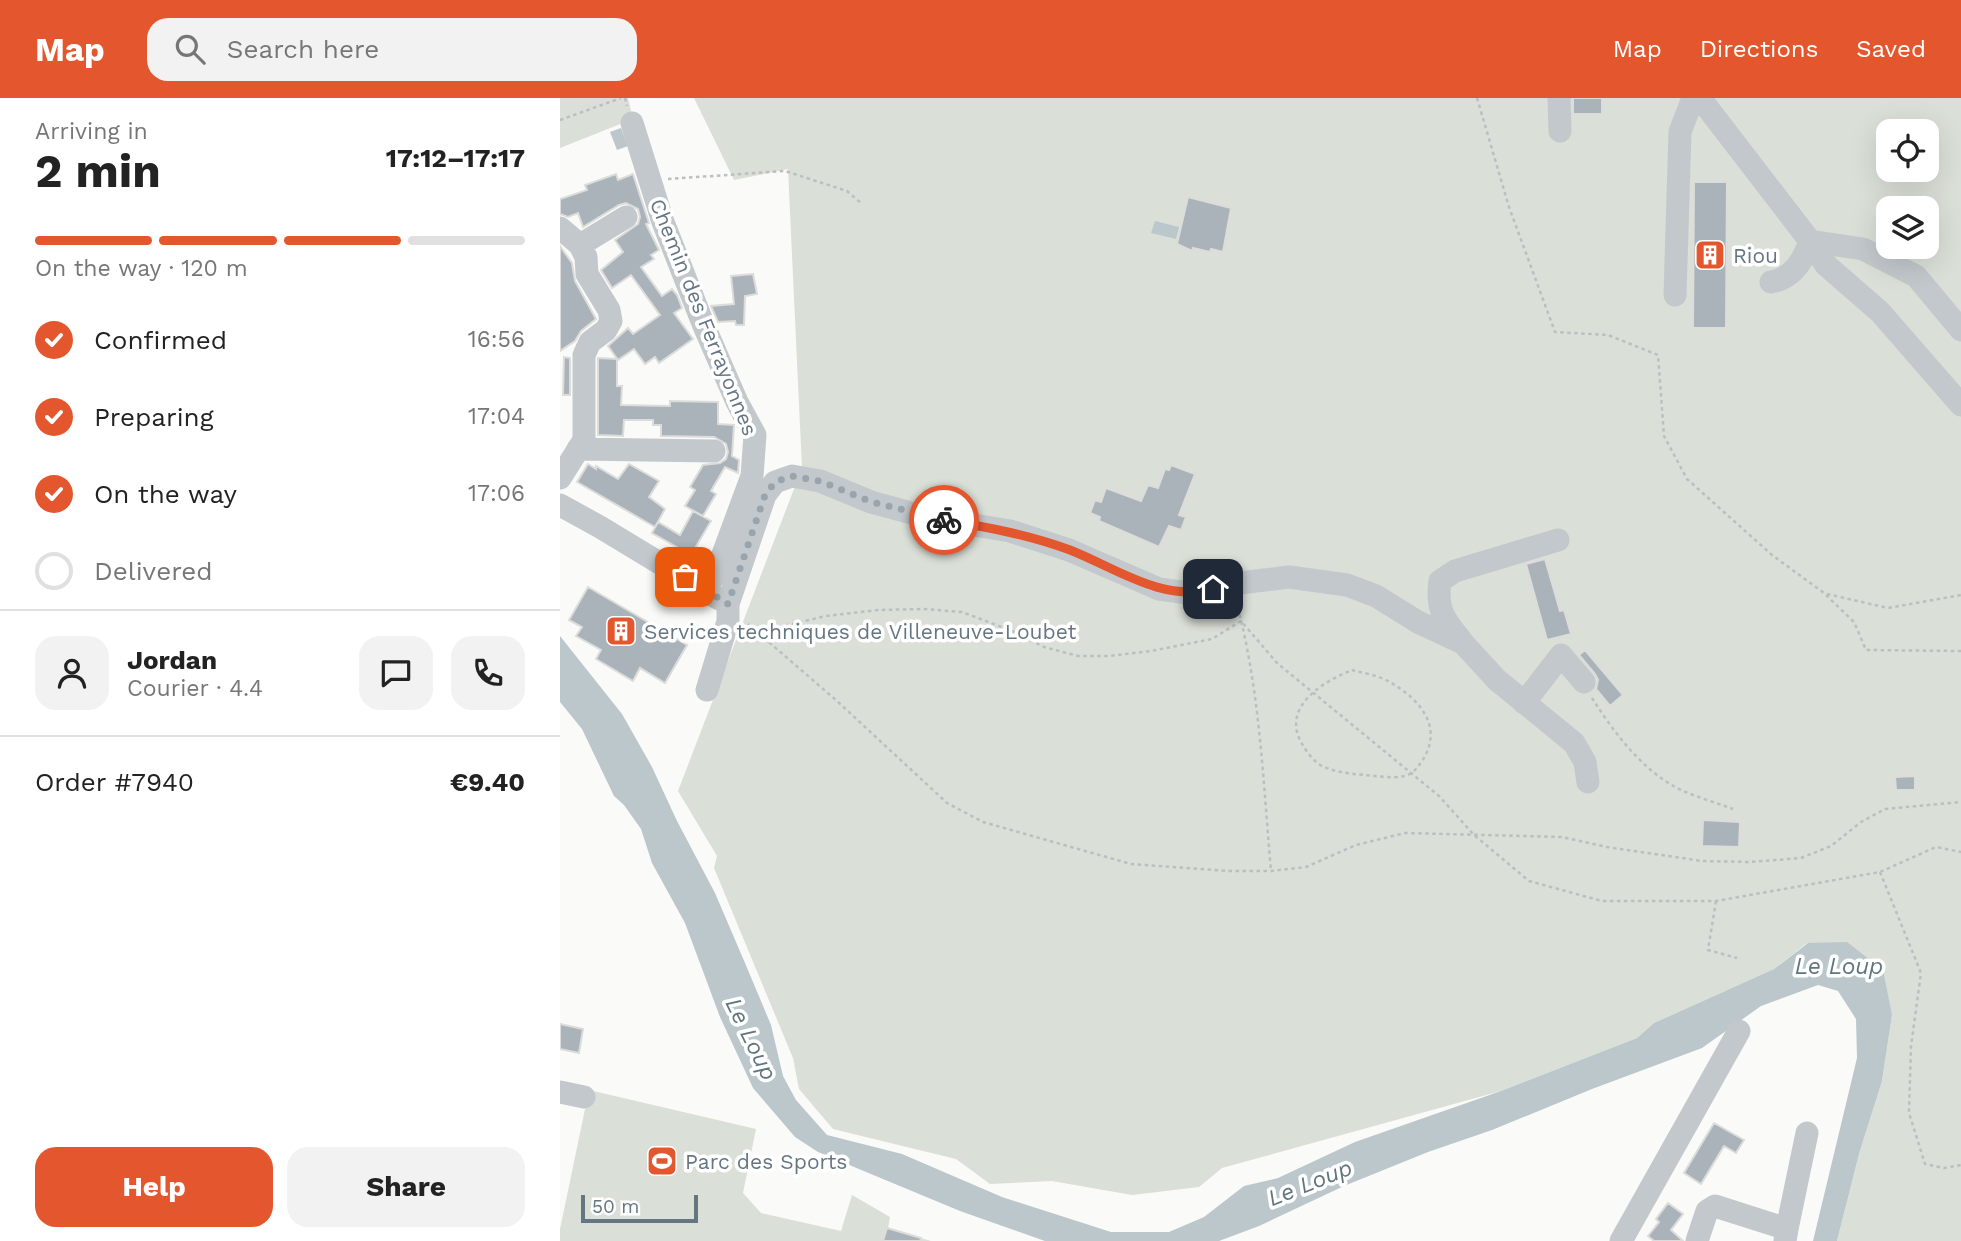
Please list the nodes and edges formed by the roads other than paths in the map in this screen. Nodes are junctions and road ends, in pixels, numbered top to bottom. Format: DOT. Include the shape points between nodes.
graph roads {
  1 [pos="1559,98"];
  2 [pos="1693,98"];
  3 [pos="1700,98"];
  4 [pos="632,123"];
  5 [pos="1560,131"];
  6 [pos="626,217"];
  7 [pos="560,228"];
  8 [pos="1810,241"];
  9 [pos="580,245"];
  10 [pos="1771,282"];
  11 [pos="1675,295"];
  12 [pos="1961,330"];
  13 [pos="1961,405"];
  14 [pos="578,449"];
  15 [pos="714,451"];
  16 [pos="560,478"];
  17 [pos="560,505"];
  18 [pos="1558,540"];
  19 [pos="706,590"];
  20 [pos="728,604"];
  21 [pos="1463,643"];
  22 [pos="1584,682"];
  23 [pos="707,690"];
  24 [pos="1524,703"];
  25 [pos="1588,782"];
  26 [pos="1739,1031"];
  27 [pos="560,1092"];
  28 [pos="584,1097"];
  29 [pos="1807,1133"];
  30 [pos="1786,1235"];
  31 [pos="1620,1241"];
  32 [pos="1697,1241"];
  1 -- 5 [label="street"];
  2 -- 11 [label="street" via="1680,132"];
  3 -- 8 [label="street"];
  4 -- 19 [label="street, Chemin des Ferrayonnes" via="663,222 704,326 755,435 752,477"];
  6 -- 9 [label="street"];
  7 -- 9 [label="street"];
  8 -- 10 [label="street" via="1796,268 1782,280"];
  8 -- 12 [label="street" via="1863,249 1916,276"];
  8 -- 13 [label="street" via="1826,265 1880,312"];
  9 -- 14 [label="street" via="587,274 611,321 584,355 584,440"];
  14 -- 15 [label="street"];
  14 -- 16 [label="street"];
  17 -- 19 [label="street"];
  18 -- 21 [label="street" via="1455,571 1440,581 1437,599 1445,621"];
  19 -- 20 [label="street"];
  20 -- 21 [label="street" via="765,495 775,482 792,476 926,517 1010,531 1069,550 1159,589 1195,594 1289,577 1347,585"];
  20 -- 23 [label="street" via="728,621"];
  21 -- 24 [label="street"];
  22 -- 24 [label="street" via="1562,655"];
  24 -- 25 [label="street" via="1574,743 1585,762"];
  26 -- 31 [label="street"];
  27 -- 28 [label="street"];
  29 -- 30 [label="street"];
  30 -- 32 [label="street" via="1715,1206 1707,1211"];
}
